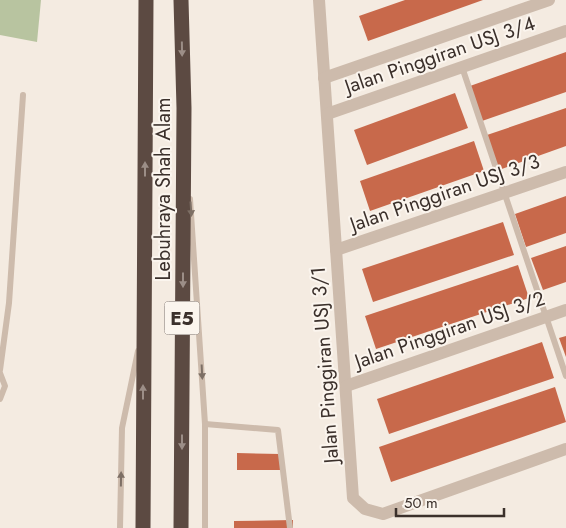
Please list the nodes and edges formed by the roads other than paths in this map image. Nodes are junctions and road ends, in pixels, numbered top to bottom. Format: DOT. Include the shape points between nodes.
graph roads {
  1 [pos="146,0"];
  2 [pos="181,0"];
  3 [pos="319,0"];
  4 [pos="549,0"];
  5 [pos="566,31"];
  6 [pos="462,66"];
  7 [pos="324,78"];
  8 [pos="23,95"];
  9 [pos="184,108"];
  10 [pos="327,114"];
  11 [pos="566,172"];
  12 [pos="506,193"];
  13 [pos="336,250"];
  14 [pos="566,310"];
  15 [pos="546,317"];
  16 [pos="144,322"];
  17 [pos="0,372"];
  18 [pos="566,376"];
  19 [pos="346,386"];
  20 [pos="0,399"];
  21 [pos="205,424"];
  22 [pos="566,449"];
  23 [pos="120,528"];
  24 [pos="142,528"];
  25 [pos="181,528"];
  26 [pos="205,528"];
  27 [pos="290,528"];
  16 -- 1 [label="highway, Lebuhraya Shah Alam / E5, one-way"];
  2 -- 9 [label="highway, Lebuhraya Shah Alam / E5, one-way"];
  3 -- 7 [label="street, Jalan Pinggiran USJ 3/1"];
  4 -- 7 [label="street, Jalan Pinggiran USJ 3/4"];
  5 -- 6 [label="street, Jalan Pinggiran USJ 3/4"];
  6 -- 10 [label="street, Jalan Pinggiran USJ 3/4"];
  6 -- 12 [label="lane"];
  7 -- 10 [label="street, Jalan Pinggiran USJ 3/1"];
  8 -- 17 [label="lane" via="9,303"];
  9 -- 21 [label="lane, one-way"];
  9 -- 25 [label="highway, Lebuhraya Shah Alam / E5, one-way"];
  10 -- 13 [label="street, Jalan Pinggiran USJ 3/1"];
  11 -- 12 [label="street, Jalan Pinggiran USJ 3/3"];
  12 -- 13 [label="street, Jalan Pinggiran USJ 3/3"];
  12 -- 15 [label="lane"];
  13 -- 19 [label="street, Jalan Pinggiran USJ 3/1"];
  14 -- 15 [label="street, Jalan Pinggiran USJ 3/2"];
  15 -- 18 [label="lane"];
  15 -- 19 [label="street, Jalan Pinggiran USJ 3/2"];
  23 -- 16 [label="lane, one-way" via="122,428"];
  24 -- 16 [label="highway, Lebuhraya Shah Alam / E5, one-way"];
  17 -- 20 [label="lane" via="5,386"];
  19 -- 22 [label="street, Jalan Pinggiran USJ 3/1" via="353,498 364,509 374,513 383,514"];
  21 -- 26 [label="lane"];
  21 -- 27 [label="lane" via="278,430"];
}
